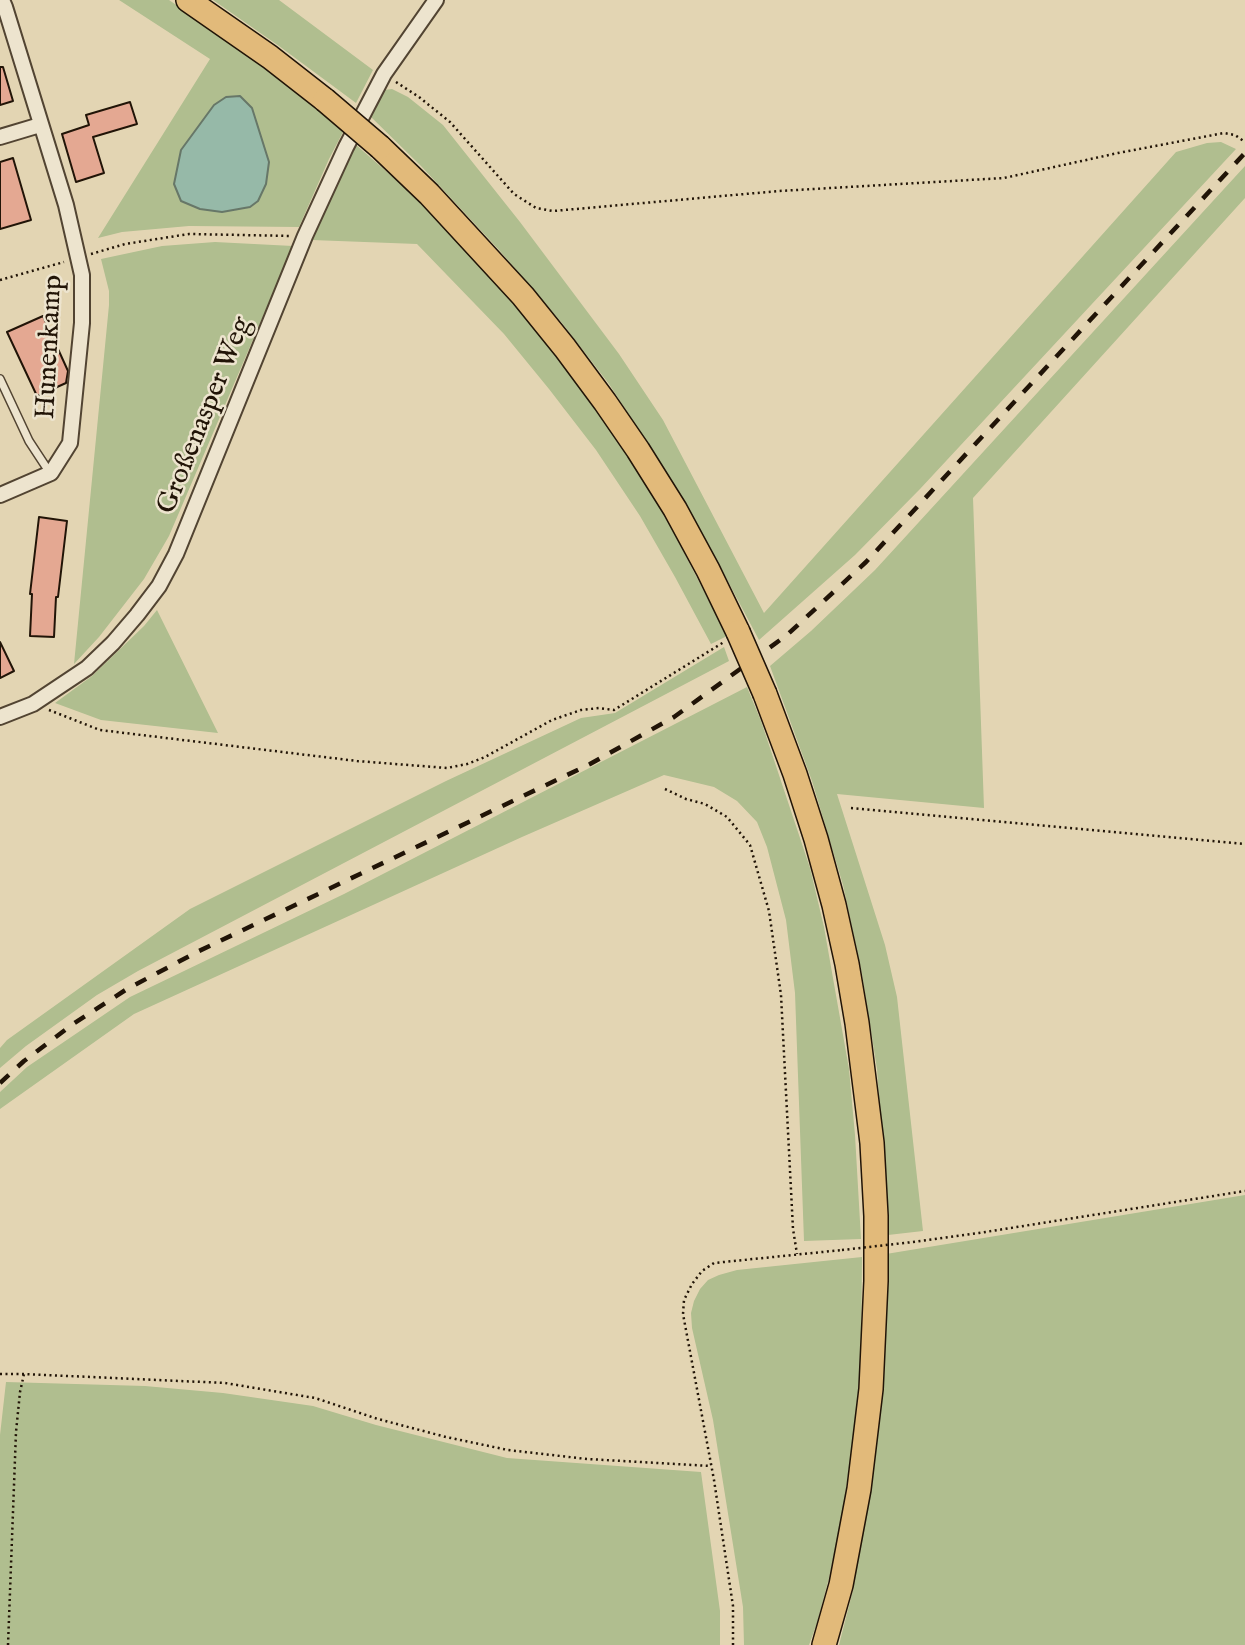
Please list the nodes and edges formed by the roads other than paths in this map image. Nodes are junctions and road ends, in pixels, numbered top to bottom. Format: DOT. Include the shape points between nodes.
graph roads {
  1 [pos="2,0"];
  2 [pos="188,0"];
  3 [pos="436,0"];
  4 [pos="40,125"];
  5 [pos="0,137"];
  6 [pos="0,379"];
  7 [pos="51,473"];
  8 [pos="0,495"];
  9 [pos="0,718"];
  10 [pos="824,1645"];
  1 -- 4 [label="street, Hunenkamp"];
  2 -- 10 [label="main road, bridge" via="326,100 429,194 505,275 597,391 675,509 708,570 732,637 765,694 795,774 834,905 858,1023 872,1143 876,1281 871,1389 841,1586"];
  3 -- 9 [label="street, Großenasper Weg" via="384,74 346,146 159,586 87,668 33,704"];
  4 -- 5 [label="street"];
  4 -- 7 [label="street, Hunenkamp" via="82,275 70,443"];
  6 -- 7 [label="lane" via="29,441"];
  7 -- 8 [label="street"];
}
